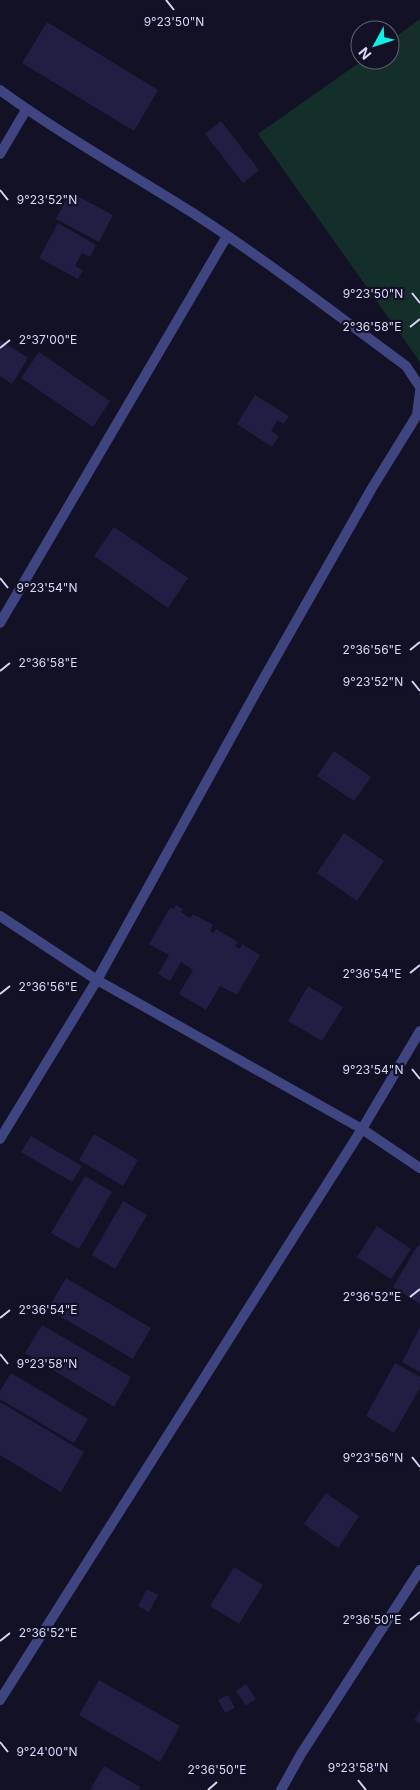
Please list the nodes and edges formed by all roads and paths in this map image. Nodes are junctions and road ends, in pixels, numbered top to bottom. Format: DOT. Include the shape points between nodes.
graph roads {
  1 [pos="0,90"];
  2 [pos="26,110"];
  3 [pos="0,154"];
  4 [pos="226,236"];
  5 [pos="420,389"];
  6 [pos="0,623"];
  7 [pos="0,916"];
  8 [pos="96,980"];
  9 [pos="420,1031"];
  10 [pos="362,1129"];
  11 [pos="0,1139"];
  12 [pos="420,1168"];
  13 [pos="420,1570"];
  14 [pos="0,1700"];
  15 [pos="281,1790"];
  1 -- 2 [label="street"];
  2 -- 3 [label="street"];
  2 -- 4 [label="street"];
  4 -- 5 [label="street" via="406,366"];
  4 -- 6 [label="street"];
  5 -- 8 [label="street" via="417,415 260,685"];
  7 -- 8 [label="street"];
  8 -- 10 [label="street"];
  8 -- 11 [label="street"];
  9 -- 10 [label="street"];
  10 -- 12 [label="street"];
  10 -- 14 [label="street"];
  13 -- 15 [label="street"];
}
